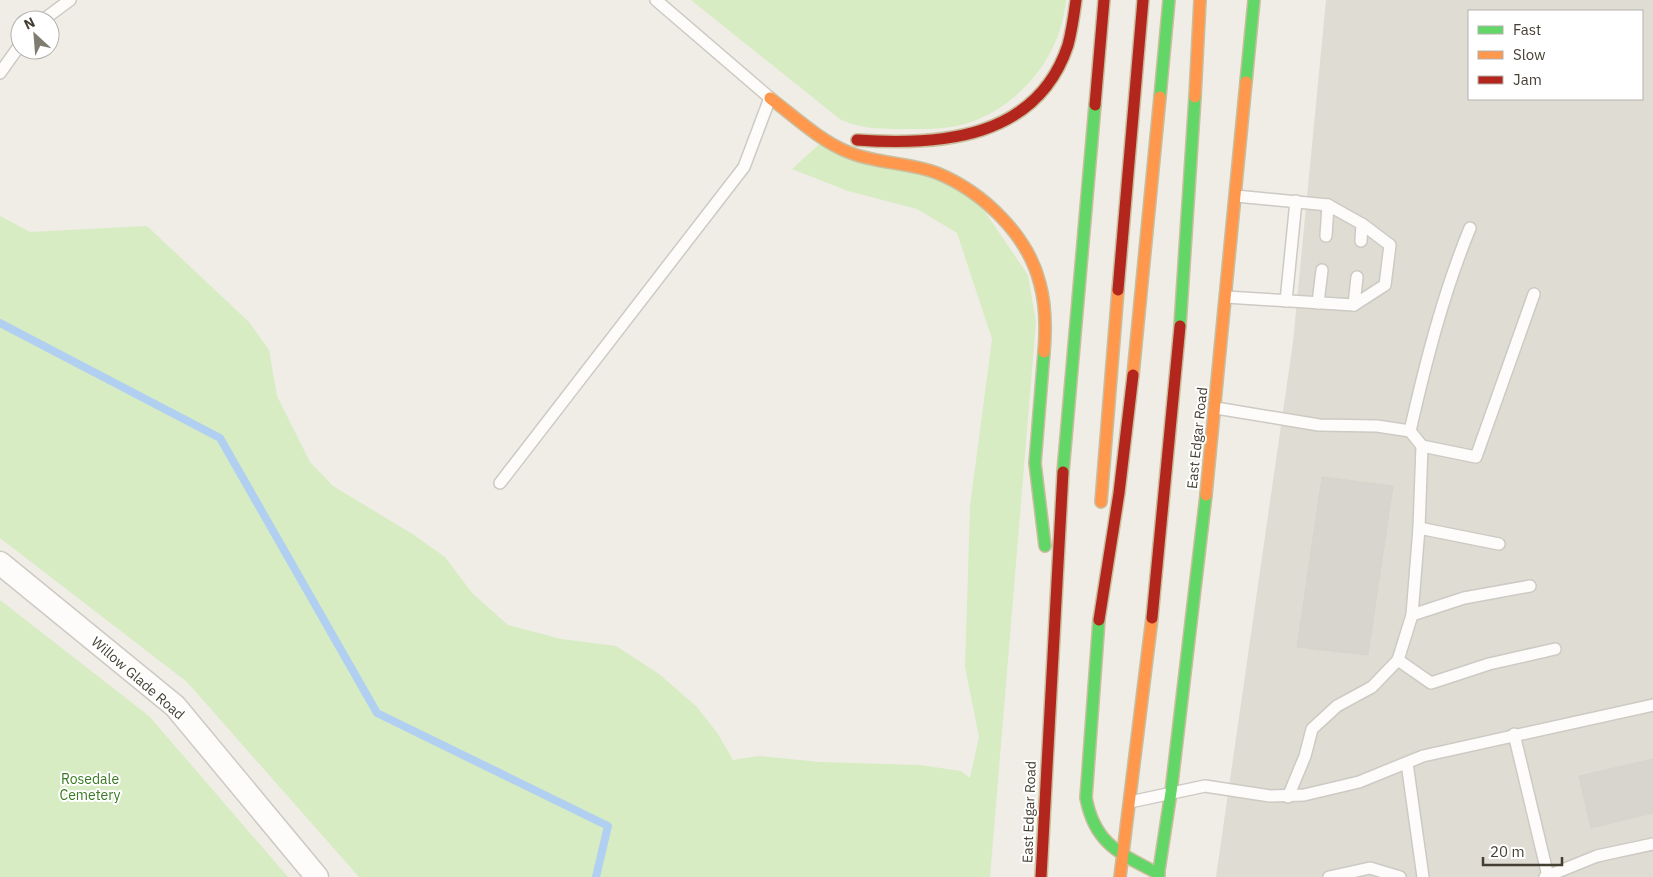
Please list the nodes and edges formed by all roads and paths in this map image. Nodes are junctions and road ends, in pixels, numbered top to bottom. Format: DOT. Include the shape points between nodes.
graph roads {
  1 [pos="70,0"];
  2 [pos="656,0"];
  3 [pos="1076,0"];
  4 [pos="1104,0"];
  5 [pos="1143,0"];
  6 [pos="1169,0"];
  7 [pos="1200,0"];
  8 [pos="1254,0"];
  9 [pos="56,10"];
  10 [pos="10,59"];
  11 [pos="0,73"];
  12 [pos="770,98"];
  13 [pos="822,124"];
  14 [pos="848,136"];
  15 [pos="1236,196"];
  16 [pos="1296,201"];
  17 [pos="1328,205"];
  18 [pos="1362,224"];
  19 [pos="1470,228"];
  20 [pos="1326,236"];
  21 [pos="1360,241"];
  22 [pos="1322,270"];
  23 [pos="1357,277"];
  24 [pos="1534,294"];
  25 [pos="1226,297"];
  26 [pos="1286,301"];
  27 [pos="1318,303"];
  28 [pos="1354,305"];
  29 [pos="1216,408"];
  30 [pos="1410,431"];
  31 [pos="1422,446"];
  32 [pos="500,482"];
  33 [pos="1101,511"];
  34 [pos="1419,528"];
  35 [pos="1101,530"];
  36 [pos="1499,544"];
  37 [pos="0,563"];
  38 [pos="1530,586"];
  39 [pos="1100,608"];
  40 [pos="1053,613"];
  41 [pos="1412,615"];
  42 [pos="1556,648"];
  43 [pos="1398,660"];
  44 [pos="1653,704"];
  45 [pos="1514,734"];
  46 [pos="1406,763"];
  47 [pos="1171,792"];
  48 [pos="1288,797"];
  49 [pos="1130,802"];
  50 [pos="1653,844"];
  51 [pos="1123,854"];
  52 [pos="1161,876"];
  53 [pos="317,877"];
  54 [pos="1041,877"];
  55 [pos="1120,877"];
  56 [pos="1329,877"];
  57 [pos="1400,877"];
  58 [pos="1423,877"];
  59 [pos="1547,877"];
  1 -- 9 [label="lane"];
  2 -- 12 [label="lane"];
  3 -- 14 [label="highway" via="1071,34 1058,66 1039,93 1014,116 981,132 942,142 894,144"];
  4 -- 40 [label="highway, East Edgar Road" via="1074,326"];
  5 -- 33 [label="highway"];
  6 -- 39 [label="highway" via="1138,331 1119,492"];
  7 -- 49 [label="highway" via="1174,402"];
  8 -- 15 [label="highway, East Edgar Road"];
  10 -- 11 [label="lane"];
  12 -- 13 [label="highway"];
  12 -- 32 [label="lane" via="744,167"];
  12 -- 40 [label="highway" via="826,139 858,155 940,174 970,190 1001,215 1022,243 1037,275 1044,304 1035,464"];
  15 -- 16 [label="lane"];
  15 -- 25 [label="highway, East Edgar Road"];
  16 -- 17 [label="lane"];
  16 -- 26 [label="lane"];
  17 -- 18 [label="lane"];
  17 -- 20 [label="lane"];
  18 -- 21 [label="lane"];
  18 -- 28 [label="lane" via="1390,246 1385,285"];
  19 -- 30 [label="lane" via="1447,288"];
  22 -- 27 [label="lane"];
  23 -- 28 [label="lane"];
  24 -- 31 [label="lane" via="1476,457"];
  25 -- 26 [label="lane"];
  25 -- 29 [label="highway, East Edgar Road"];
  26 -- 27 [label="lane"];
  27 -- 28 [label="lane"];
  29 -- 30 [label="lane" via="1319,425 1378,426"];
  29 -- 47 [label="highway, East Edgar Road"];
  30 -- 31 [label="lane"];
  31 -- 34 [label="lane"];
  34 -- 36 [label="lane"];
  34 -- 41 [label="lane"];
  35 -- 39 [label="highway"];
  37 -- 53 [label="street, Willow Glade Road" via="175,706"];
  38 -- 41 [label="lane" via="1464,598"];
  39 -- 51 [label="highway" via="1086,798 1095,832"];
  40 -- 54 [label="highway, East Edgar Road"];
  41 -- 43 [label="lane"];
  42 -- 43 [label="lane" via="1489,664 1431,683"];
  43 -- 48 [label="lane" via="1372,687 1337,706 1312,729"];
  44 -- 45 [label="lane"];
  45 -- 46 [label="lane"];
  45 -- 59 [label="lane"];
  46 -- 48 [label="lane" via="1358,782"];
  46 -- 58 [label="lane"];
  47 -- 48 [label="lane" via="1205,786"];
  47 -- 49 [label="lane"];
  47 -- 52 [label="highway, East Edgar Road"];
  49 -- 51 [label="highway"];
  50 -- 59 [label="lane" via="1597,856"];
  51 -- 52 [label="highway"];
  51 -- 55 [label="highway"];
  56 -- 57 [label="lane" via="1370,868"];
}
